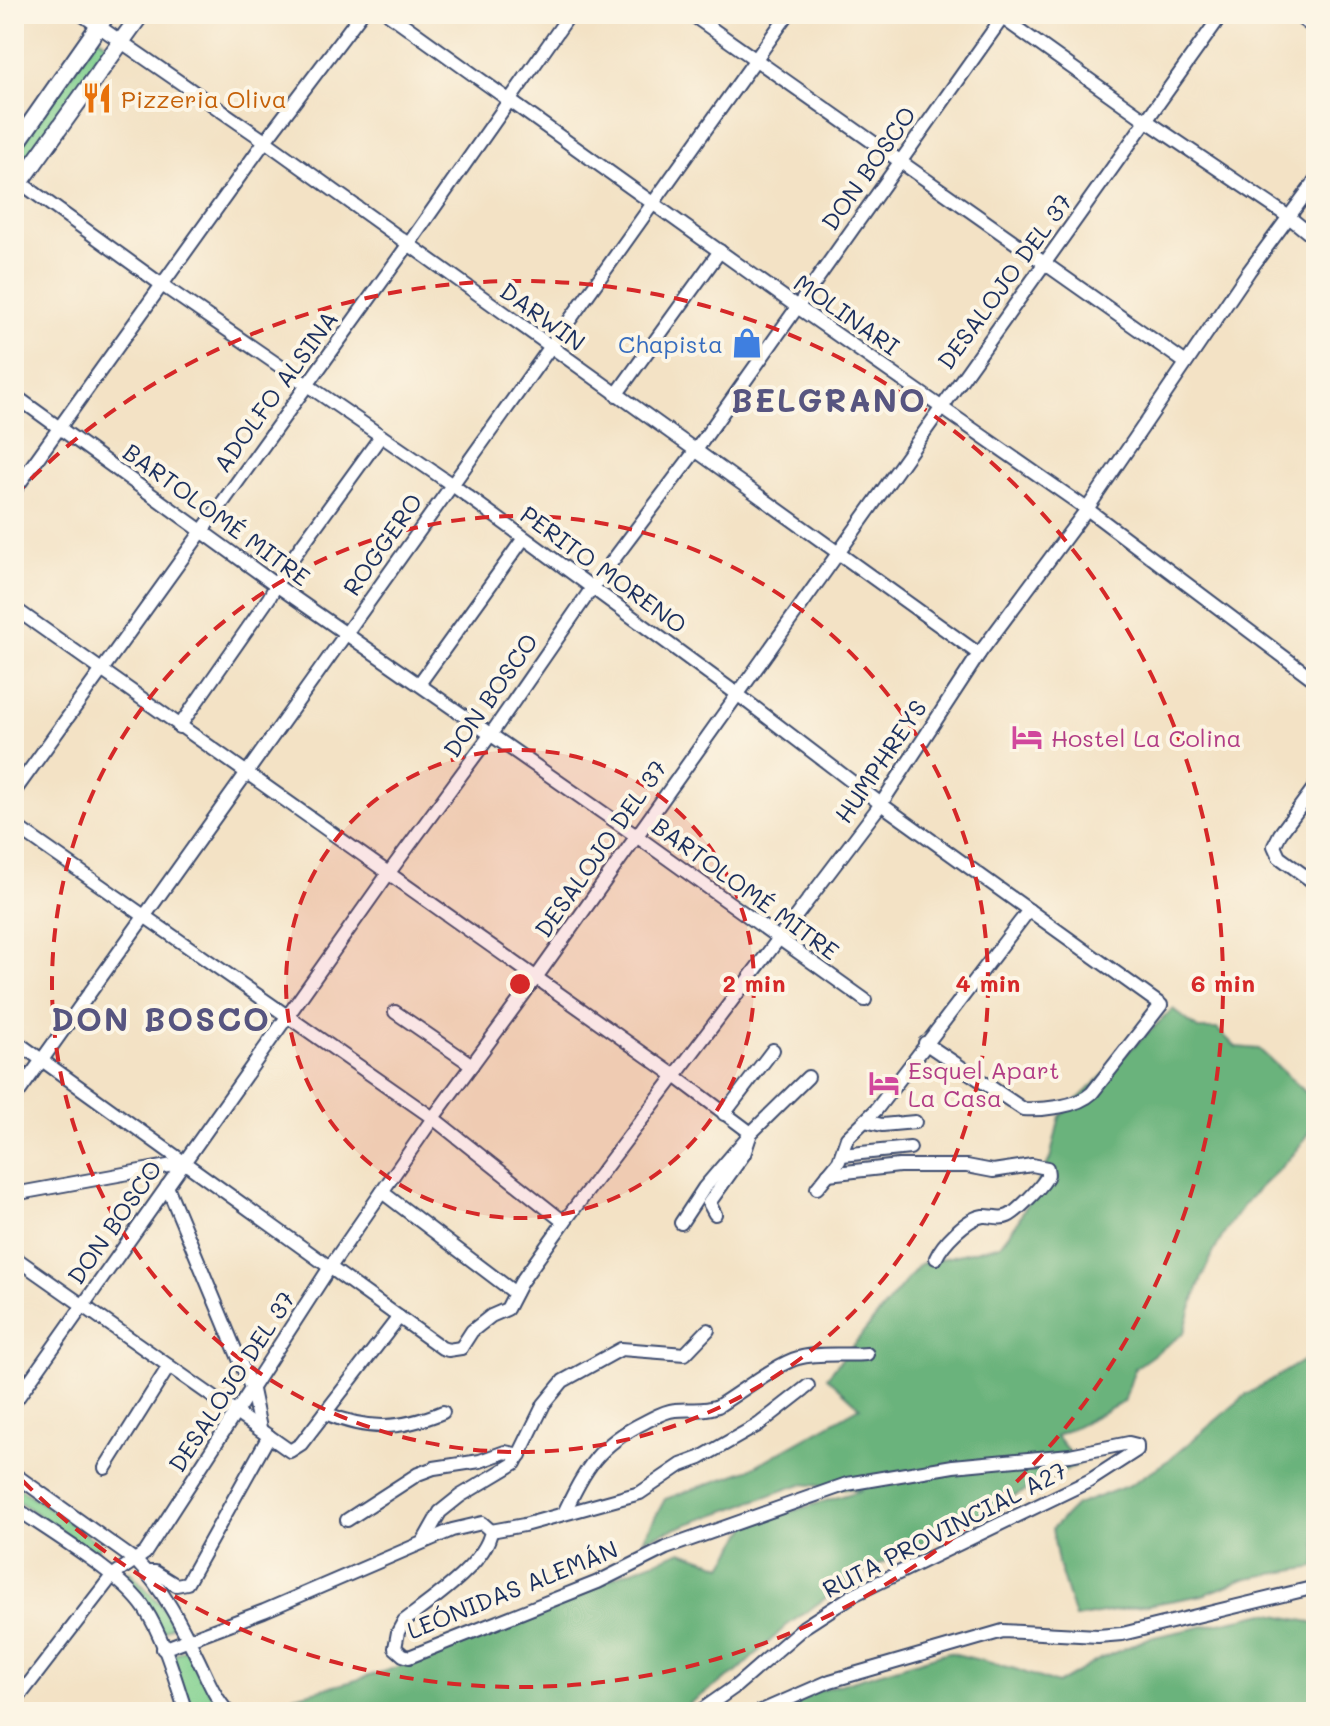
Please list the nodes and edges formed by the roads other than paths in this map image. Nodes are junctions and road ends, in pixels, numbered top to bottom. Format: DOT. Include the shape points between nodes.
graph roads {
  1 [pos="81,14"];
  2 [pos="141,14"];
  3 [pos="361,14"];
  4 [pos="389,14"];
  5 [pos="570,14"];
  6 [pos="691,14"];
  7 [pos="788,14"];
  8 [pos="1222,14"];
  9 [pos="1295,14"];
  10 [pos="1001,15"];
  11 [pos="103,20"];
  12 [pos="1316,29"];
  13 [pos="121,42"];
  14 [pos="754,61"];
  15 [pos="509,100"];
  16 [pos="1147,121"];
  17 [pos="265,141"];
  18 [pos="14,147"];
  19 [pos="900,160"];
  20 [pos="1316,180"];
  21 [pos="16,184"];
  22 [pos="652,201"];
  23 [pos="1289,217"];
  24 [pos="1316,239"];
  25 [pos="408,245"];
  26 [pos="720,251"];
  27 [pos="1044,263"];
  28 [pos="162,285"];
  29 [pos="796,306"];
  30 [pos="549,348"];
  31 [pos="1186,363"];
  32 [pos="307,386"];
  33 [pos="14,395"];
  34 [pos="616,395"];
  35 [pos="942,407"];
  36 [pos="60,427"];
  37 [pos="381,436"];
  38 [pos="696,450"];
  39 [pos="451,484"];
  40 [pos="14,491"];
  41 [pos="1087,509"];
  42 [pos="201,531"];
  43 [pos="524,538"];
  44 [pos="837,553"];
  45 [pos="276,585"];
  46 [pos="592,588"];
  47 [pos="14,608"];
  48 [pos="346,634"];
  49 [pos="979,654"];
  50 [pos="103,671"];
  51 [pos="1316,681"];
  52 [pos="419,684"];
  53 [pos="737,694"];
  54 [pos="179,727"];
  55 [pos="491,734"];
  56 [pos="247,775"];
  57 [pos="1316,785"];
  58 [pos="14,792"];
  59 [pos="881,804"];
  60 [pos="14,825"];
  61 [pos="635,835"];
  62 [pos="388,874"];
  63 [pos="1316,884"];
  64 [pos="1029,910"];
  65 [pos="145,917"];
  66 [pos="779,939"];
  67 [pos="535,979"];
  68 [pos="865,1000"];
  69 [pos="395,1012"];
  70 [pos="287,1018"];
  71 [pos="14,1040"];
  72 [pos="925,1043"];
  73 [pos="773,1050"];
  74 [pos="41,1060"];
  75 [pos="472,1065"];
  76 [pos="675,1076"];
  77 [pos="808,1077"];
  78 [pos="14,1099"];
  79 [pos="724,1114"];
  80 [pos="433,1118"];
  81 [pos="865,1121"];
  82 [pos="915,1122"];
  83 [pos="751,1133"];
  84 [pos="910,1148"];
  85 [pos="842,1155"];
  86 [pos="184,1163"];
  87 [pos="828,1174"];
  88 [pos="167,1186"];
  89 [pos="817,1188"];
  90 [pos="382,1192"];
  91 [pos="14,1194"];
  92 [pos="715,1214"];
  93 [pos="564,1222"];
  94 [pos="681,1223"];
  95 [pos="14,1257"];
  96 [pos="936,1258"];
  97 [pos="330,1267"];
  98 [pos="515,1293"];
  99 [pos="82,1305"];
  100 [pos="399,1317"];
  101 [pos="708,1330"];
  102 [pos="867,1354"];
  103 [pos="169,1366"];
  104 [pos="808,1386"];
  105 [pos="252,1390"];
  106 [pos="14,1403"];
  107 [pos="443,1412"];
  108 [pos="238,1413"];
  109 [pos="325,1413"];
  110 [pos="264,1432"];
  111 [pos="1137,1450"];
  112 [pos="520,1455"];
  113 [pos="105,1468"];
  114 [pos="14,1474"];
  115 [pos="14,1507"];
  116 [pos="564,1513"];
  117 [pos="347,1520"];
  118 [pos="491,1531"];
  119 [pos="423,1542"];
  120 [pos="136,1561"];
  121 [pos="147,1572"];
  122 [pos="112,1576"];
  123 [pos="1316,1587"];
  124 [pos="189,1639"];
  125 [pos="163,1649"];
  126 [pos="14,1703"];
  127 [pos="226,1711"];
  128 [pos="186,1712"];
  129 [pos="699,1712"];
  130 [pos="759,1712"];
  1 -- 11 [label="street, DARWIN"];
  2 -- 13 [label="main road"];
  3 -- 17 [label="street"];
  4 -- 15 [label="street, MOLINARI"];
  5 -- 15 [label="street, ADOLFO ALSINA"];
  6 -- 14 [label="street"];
  7 -- 14 [label="street, ROGGERO"];
  8 -- 16 [label="street, DESALOJO DEL 37"];
  9 -- 12 [label="street"];
  10 -- 16 [label="street"];
  10 -- 19 [label="street, DON BOSCO"];
  11 -- 13 [label="street, DARWIN"];
  11 -- 18 [label="main road"];
  13 -- 17 [label="street, DARWIN"];
  13 -- 21 [label="main road"];
  14 -- 19 [label="street"];
  14 -- 22 [label="street, ROGGERO"];
  15 -- 22 [label="street, MOLINARI"];
  15 -- 25 [label="street, ADOLFO ALSINA"];
  16 -- 23 [label="street"];
  16 -- 27 [label="street, DESALOJO DEL 37"];
  17 -- 25 [label="street, DARWIN"];
  17 -- 28 [label="street"];
  19 -- 27 [label="street"];
  19 -- 29 [label="street, DON BOSCO"];
  20 -- 23 [label="street, HUMPHREYS"];
  21 -- 28 [label="street, PERITO MORENO"];
  22 -- 26 [label="street, MOLINARI"];
  22 -- 30 [label="street, ROGGERO"];
  23 -- 24 [label="street"];
  23 -- 31 [label="street, HUMPHREYS"];
  25 -- 30 [label="street, DARWIN"];
  25 -- 32 [label="street, ADOLFO ALSINA"];
  26 -- 29 [label="street, MOLINARI"];
  26 -- 34 [label="street"];
  27 -- 31 [label="street"];
  27 -- 35 [label="street, DESALOJO DEL 37"];
  28 -- 32 [label="street, PERITO MORENO"];
  28 -- 36 [label="street"];
  29 -- 35 [label="street, MOLINARI"];
  29 -- 38 [label="street, DON BOSCO"];
  30 -- 34 [label="street, DARWIN"];
  30 -- 39 [label="street, ROGGERO"];
  31 -- 41 [label="street, HUMPHREYS"];
  32 -- 37 [label="street, PERITO MORENO"];
  32 -- 42 [label="street, ADOLFO ALSINA"];
  33 -- 36 [label="street, BARTOLOMÉ MITRE"];
  34 -- 38 [label="street, DARWIN"];
  35 -- 41 [label="street, MOLINARI"];
  35 -- 44 [label="street, DESALOJO DEL 37"];
  36 -- 40 [label="street"];
  36 -- 42 [label="street, BARTOLOMÉ MITRE"];
  37 -- 39 [label="street, PERITO MORENO"];
  37 -- 45 [label="street"];
  38 -- 44 [label="street, DARWIN"];
  38 -- 46 [label="street, DON BOSCO"];
  39 -- 43 [label="street, PERITO MORENO"];
  39 -- 48 [label="street, ROGGERO"];
  41 -- 49 [label="street, HUMPHREYS"];
  41 -- 51 [label="street, MOLINARI"];
  42 -- 45 [label="street, BARTOLOMÉ MITRE"];
  42 -- 50 [label="street, ADOLFO ALSINA"];
  43 -- 46 [label="street, PERITO MORENO"];
  43 -- 52 [label="street"];
  44 -- 49 [label="street, DARWIN"];
  44 -- 53 [label="street, DESALOJO DEL 37"];
  45 -- 48 [label="street, BARTOLOMÉ MITRE"];
  45 -- 54 [label="street"];
  46 -- 53 [label="street, PERITO MORENO"];
  46 -- 55 [label="street, DON BOSCO"];
  47 -- 50 [label="street"];
  48 -- 52 [label="street, BARTOLOMÉ MITRE"];
  48 -- 56 [label="street, ROGGERO"];
  49 -- 59 [label="street, HUMPHREYS"];
  50 -- 54 [label="street"];
  50 -- 58 [label="street, ADOLFO ALSINA"];
  52 -- 55 [label="street, BARTOLOMÉ MITRE"];
  53 -- 59 [label="street, PERITO MORENO"];
  53 -- 61 [label="street, DESALOJO DEL 37"];
  54 -- 56 [label="street"];
  55 -- 61 [label="street, BARTOLOMÉ MITRE"];
  55 -- 62 [label="street, DON BOSCO"];
  56 -- 62 [label="street"];
  56 -- 65 [label="street, ROGGERO"];
  57 -- 63 [label="street" via="1274,846 1279,857"];
  59 -- 64 [label="street, PERITO MORENO"];
  59 -- 66 [label="street, HUMPHREYS"];
  60 -- 65 [label="street"];
  61 -- 66 [label="street, BARTOLOMÉ MITRE"];
  61 -- 67 [label="street, DESALOJO DEL 37"];
  62 -- 67 [label="street"];
  62 -- 70 [label="street, DON BOSCO"];
  64 -- 72 [label="street"];
  64 -- 72 [label="street, PERITO MORENO" via="1161,1005 1083,1101 1023,1109"];
  65 -- 70 [label="street"];
  65 -- 74 [label="street, ROGGERO"];
  66 -- 68 [label="street, BARTOLOMÉ MITRE"];
  66 -- 76 [label="street, HUMPHREYS"];
  67 -- 75 [label="street, DESALOJO DEL 37"];
  67 -- 76 [label="street"];
  69 -- 75 [label="street"];
  70 -- 80 [label="street"];
  70 -- 86 [label="street, DON BOSCO"];
  71 -- 74 [label="street"];
  72 -- 81 [label="street"];
  73 -- 79 [label="street"];
  74 -- 78 [label="street, ROGGERO"];
  74 -- 86 [label="street"];
  75 -- 80 [label="street, DESALOJO DEL 37"];
  76 -- 79 [label="street"];
  76 -- 93 [label="street, HUMPHREYS"];
  77 -- 83 [label="street"];
  79 -- 83 [label="street"];
  80 -- 90 [label="street, DESALOJO DEL 37"];
  80 -- 93 [label="street"];
  81 -- 82 [label="street"];
  81 -- 85 [label="street" via="847,1138"];
  83 -- 92 [label="street" via="744,1154 709,1203"];
  83 -- 94 [label="street"];
  84 -- 85 [label="street"];
  85 -- 87 [label="street"];
  86 -- 88 [label="street, DON BOSCO"];
  86 -- 91 [label="street"];
  86 -- 97 [label="street"];
  87 -- 89 [label="street"];
  87 -- 96 [label="street" via="899,1166 1047,1168 1045,1180 1016,1211 973,1220 941,1245"];
  88 -- 99 [label="street, DON BOSCO"];
  88 -- 105 [label="street"];
  90 -- 97 [label="street, DESALOJO DEL 37"];
  90 -- 98 [label="street"];
  93 -- 98 [label="street, HUMPHREYS"];
  95 -- 99 [label="street"];
  97 -- 100 [label="street"];
  97 -- 105 [label="street, DESALOJO DEL 37"];
  98 -- 100 [label="street, HUMPHREYS" via="507,1309 472,1331 465,1352 442,1348"];
  99 -- 103 [label="street"];
  99 -- 106 [label="street, DON BOSCO"];
  100 -- 109 [label="street"];
  101 -- 112 [label="street" via="685,1354 621,1349 563,1381 544,1404"];
  102 -- 116 [label="street" via="794,1359 718,1406 663,1413 624,1432 583,1474"];
  103 -- 108 [label="street"];
  103 -- 113 [label="street"];
  104 -- 116 [label="street" via="758,1425 640,1493"];
  105 -- 108 [label="street, DESALOJO DEL 37"];
  105 -- 110 [label="street"];
  107 -- 109 [label="street" via="420,1421 367,1427"];
  108 -- 110 [label="street"];
  108 -- 120 [label="street, DESALOJO DEL 37"];
  109 -- 110 [label="street" via="290,1451"];
  110 -- 121 [label="street" via="187,1583 176,1585"];
  111 -- 118 [label="street, LEÓNIDAS ALEMÁN" via="1129,1443 847,1484 666,1548 515,1616 403,1655 395,1648 404,1621 473,1562 486,1548"];
  111 -- 129 [label="street, RUTA PROVINCIAL A27" via="1089,1481 855,1594 804,1627"];
  112 -- 117 [label="street" via="505,1452 418,1474"];
  112 -- 119 [label="street" via="508,1470 440,1512"];
  114 -- 120 [label="street"];
  115 -- 122 [label="street"];
  116 -- 118 [label="street"];
  118 -- 119 [label="street" via="482,1523"];
  119 -- 124 [label="street"];
  120 -- 121 [label="street"];
  120 -- 122 [label="street, DESALOJO DEL 37"];
  121 -- 124 [label="street"];
  122 -- 125 [label="street" via="146,1610"];
  122 -- 126 [label="street, DESALOJO DEL 37"];
  123 -- 130 [label="street" via="1122,1634 1003,1631 830,1681"];
  124 -- 125 [label="street"];
  124 -- 127 [label="street"];
  125 -- 128 [label="street"];
}
